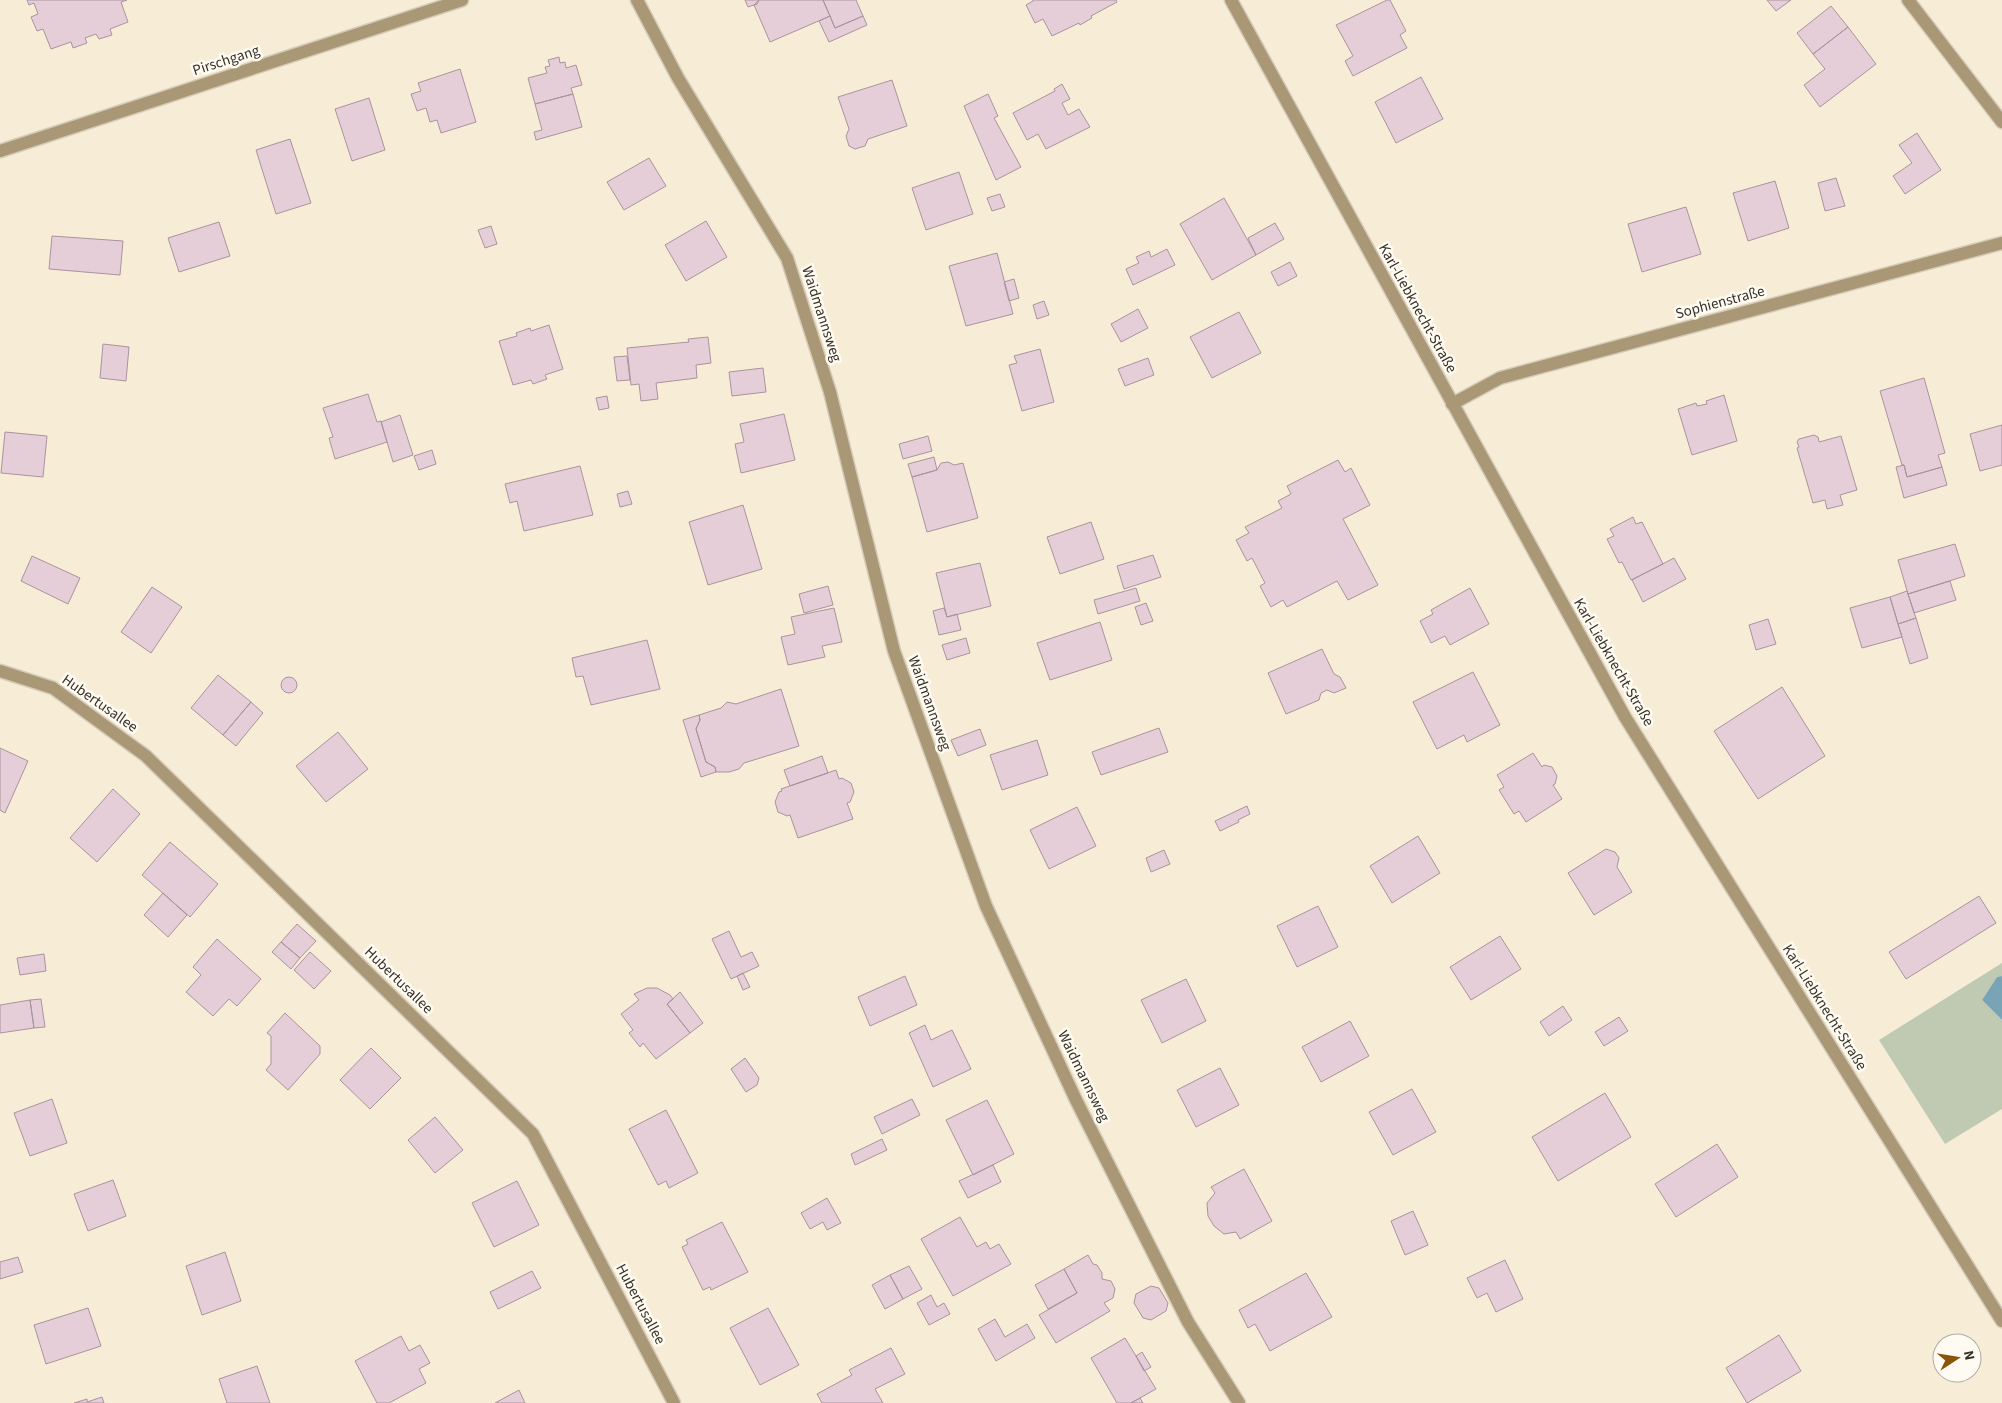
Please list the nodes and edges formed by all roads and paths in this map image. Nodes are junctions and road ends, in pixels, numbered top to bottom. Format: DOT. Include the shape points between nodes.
graph roads {
  1 [pos="462,0"];
  2 [pos="637,0"];
  3 [pos="1231,0"];
  4 [pos="1908,0"];
  5 [pos="2002,122"];
  6 [pos="0,151"];
  7 [pos="2002,243"];
  8 [pos="1452,404"];
  9 [pos="0,671"];
  10 [pos="2002,1321"];
  11 [pos="674,1403"];
  12 [pos="1239,1403"];
  1 -- 6 [label="street, Pirschgang"];
  2 -- 12 [label="street, Waidmannsweg" via="678,78 787,258 830,392 894,651 986,906 1076,1100 1188,1322"];
  3 -- 8 [label="street, Karl-Liebknecht-Straße"];
  4 -- 5 [label="street"];
  7 -- 8 [label="street, Sophienstraße" via="1500,378"];
  8 -- 10 [label="street, Karl-Liebknecht-Straße" via="1625,717"];
  9 -- 11 [label="street, Hubertusallee" via="52,688 146,756 533,1134"];
}
